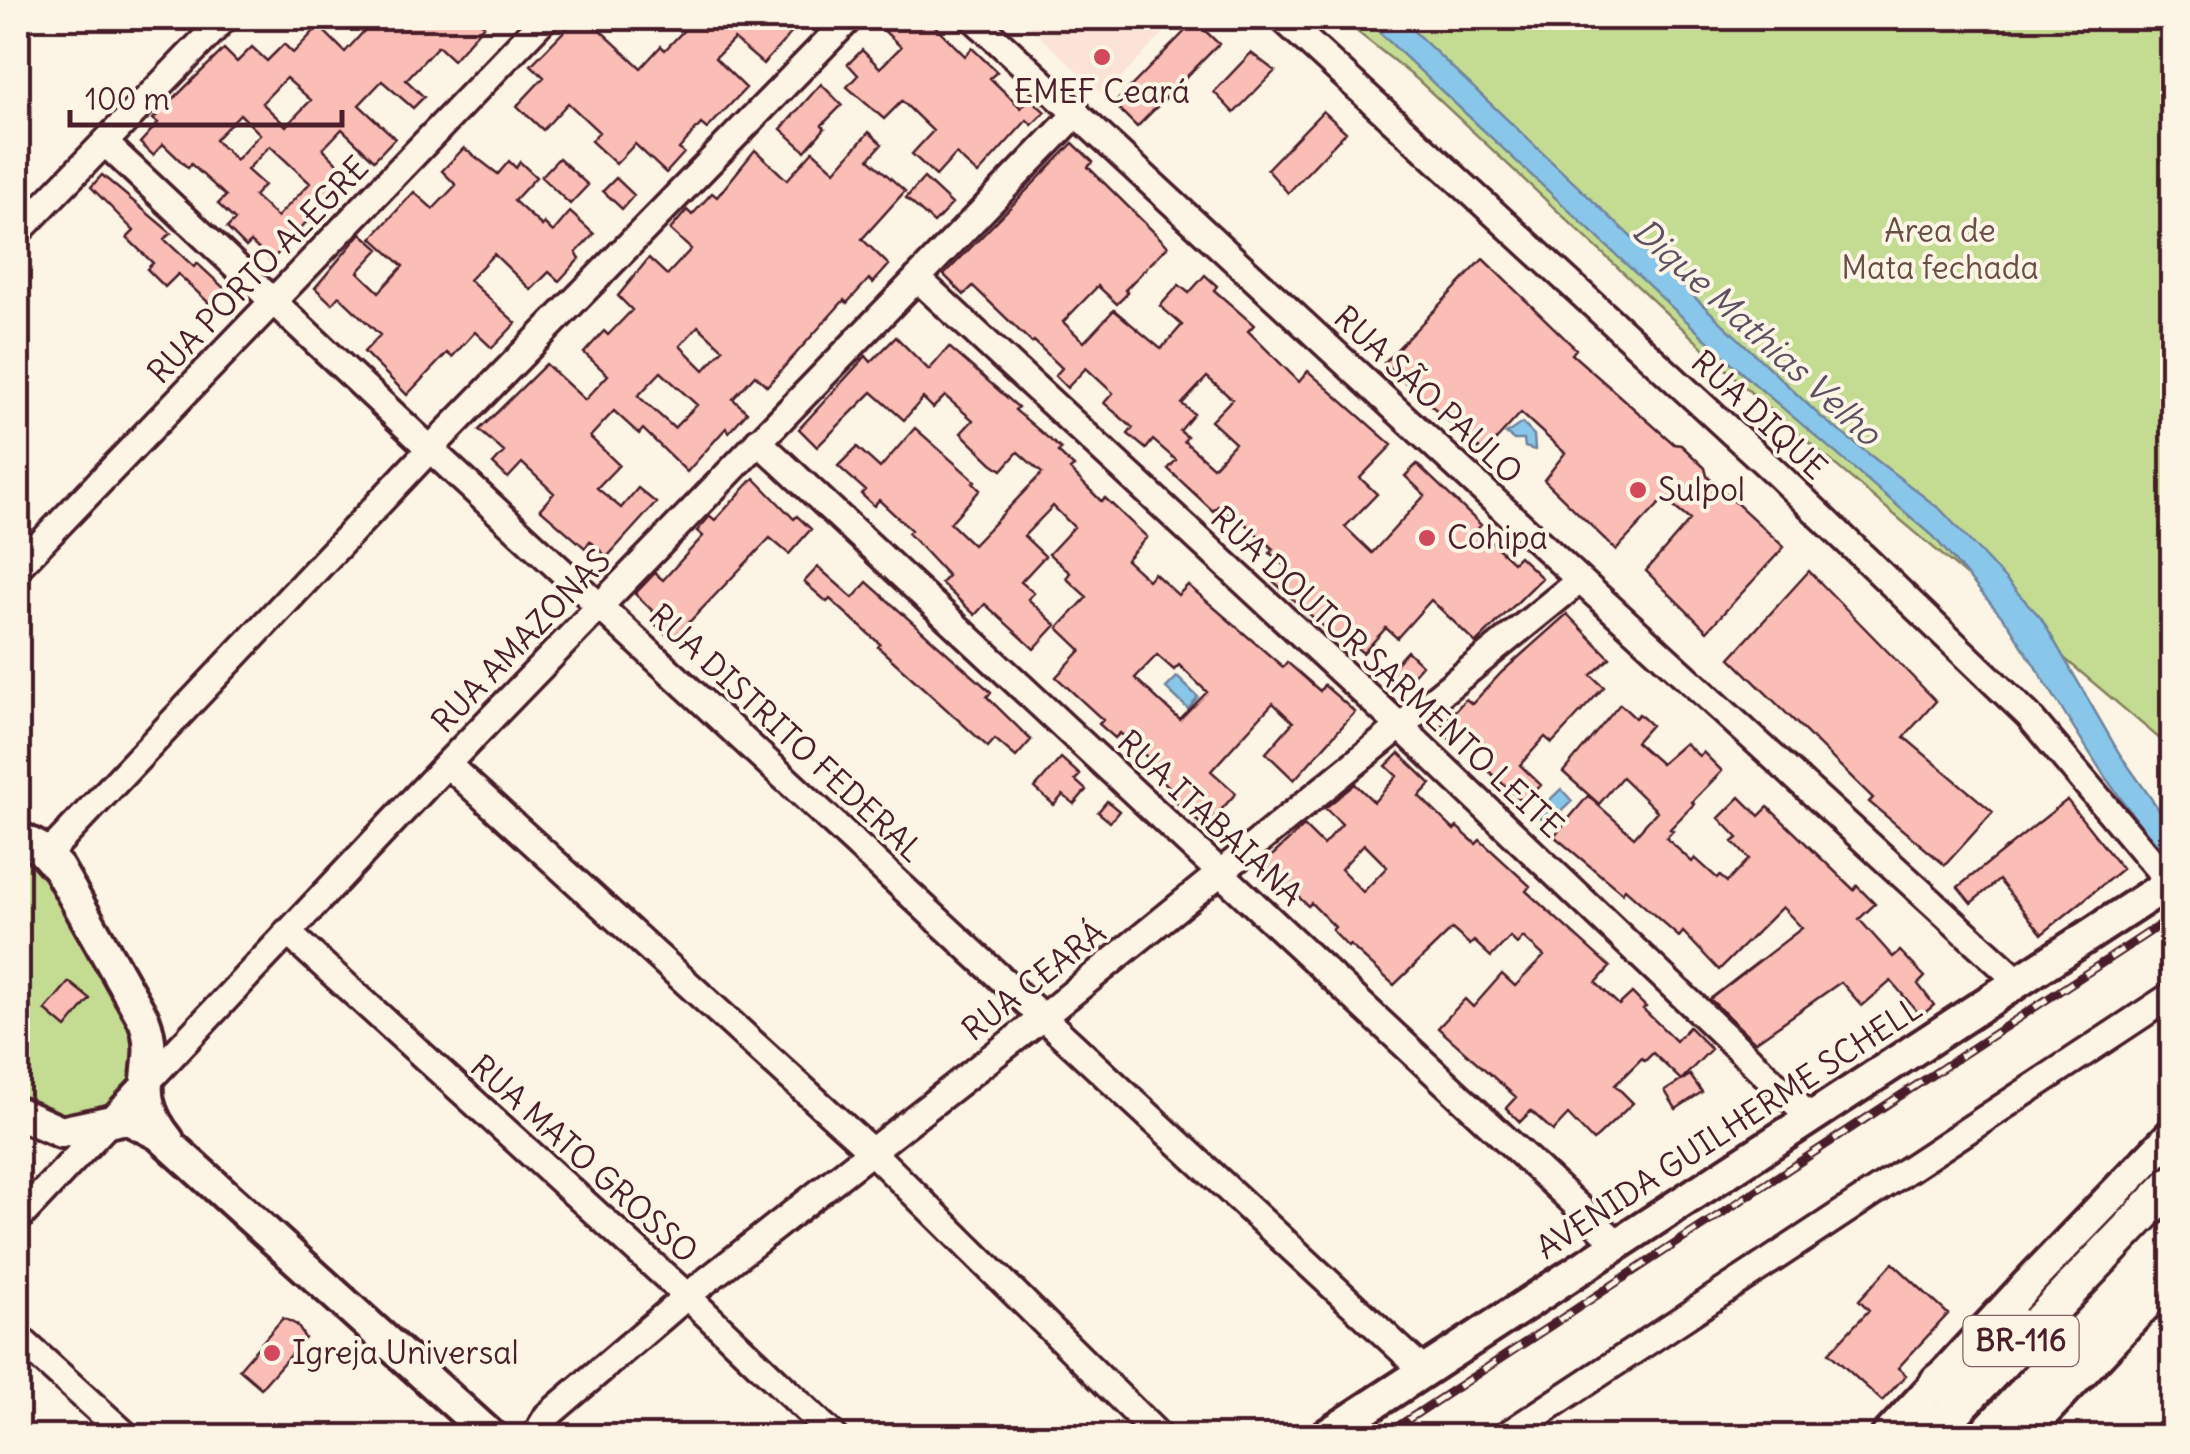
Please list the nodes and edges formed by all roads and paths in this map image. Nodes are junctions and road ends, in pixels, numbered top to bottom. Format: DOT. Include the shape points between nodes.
graph roads {
  1 [pos="225,18"];
  2 [pos="546,18"];
  3 [pos="850,18"];
  4 [pos="973,18"];
  5 [pos="1282,18"];
  6 [pos="1077,114"];
  7 [pos="105,143"];
  8 [pos="18,232"];
  9 [pos="917,278"];
  10 [pos="273,302"];
  11 [pos="758,441"];
  12 [pos="430,450"];
  13 [pos="18,567"];
  14 [pos="1580,580"];
  15 [pos="602,607"];
  16 [pos="1402,728"];
  17 [pos="448,764"];
  18 [pos="18,836"];
  19 [pos="47,855"];
  20 [pos="1220,873"];
  21 [pos="2171,882"];
  22 [pos="288,932"];
  23 [pos="2018,980"];
  24 [pos="2172,995"];
  25 [pos="1043,1017"];
  26 [pos="145,1085"];
  27 [pos="18,1113"];
  28 [pos="1810,1117"];
  29 [pos="114,1119"];
  30 [pos="2172,1134"];
  31 [pos="170,1142"];
  32 [pos="870,1150"];
  33 [pos="2172,1184"];
  34 [pos="18,1219"];
  35 [pos="1617,1243"];
  36 [pos="2113,1246"];
  37 [pos="2168,1257"];
  38 [pos="687,1296"];
  39 [pos="2124,1329"];
  40 [pos="18,1337"];
  41 [pos="420,1369"];
  42 [pos="1424,1370"];
  43 [pos="1938,1382"];
  44 [pos="562,1405"];
  45 [pos="127,1436"];
  46 [pos="466,1436"];
  47 [pos="491,1436"];
  48 [pos="535,1436"];
  49 [pos="553,1436"];
  50 [pos="834,1436"];
  51 [pos="1159,1436"];
  52 [pos="1325,1436"];
  53 [pos="1505,1436"];
  54 [pos="1888,1436"];
  55 [pos="1930,1436"];
  56 [pos="1985,1436"];
  57 [pos="2022,1436"];
  1 -- 7 [label="street"];
  2 -- 10 [label="street, RUA PORTO ALEGRE"];
  3 -- 12 [label="street"];
  4 -- 6 [label="street, RUA SÃO PAULO"];
  5 -- 21 [label="street, RUA DIQUE" via="2028,715"];
  6 -- 9 [label="street, RUA AMAZONAS"];
  6 -- 14 [label="street, RUA SÃO PAULO"];
  7 -- 8 [label="street"];
  7 -- 10 [label="street, RUA DISTRITO FEDERAL"];
  9 -- 11 [label="street, RUA AMAZONAS"];
  9 -- 16 [label="street, RUA DOUTOR SARMENTO LEITE"];
  10 -- 12 [label="street, RUA DISTRITO FEDERAL"];
  10 -- 13 [label="street, RUA PORTO ALEGRE"];
  11 -- 15 [label="street, RUA AMAZONAS"];
  11 -- 20 [label="street, RUA ITABAIANA"];
  12 -- 15 [label="street, RUA DISTRITO FEDERAL"];
  12 -- 19 [label="street"];
  14 -- 16 [label="street, RUA CEARÁ"];
  14 -- 23 [label="street, RUA SÃO PAULO"];
  15 -- 17 [label="street, RUA AMAZONAS"];
  15 -- 25 [label="street, RUA DISTRITO FEDERAL"];
  16 -- 20 [label="street, RUA CEARÁ"];
  16 -- 28 [label="street, RUA DOUTOR SARMENTO LEITE"];
  17 -- 22 [label="street, RUA AMAZONAS"];
  17 -- 32 [label="street"];
  18 -- 19 [label="main road"];
  19 -- 26 [label="main road" via="144,1020"];
  20 -- 25 [label="street, RUA CEARÁ"];
  20 -- 35 [label="street, RUA ITABAIANA"];
  21 -- 23 [label="main road, AVENIDA GUILHERME SCHELL"];
  22 -- 26 [label="street, RUA AMAZONAS"];
  22 -- 38 [label="street, RUA MATO GROSSO"];
  23 -- 28 [label="main road, AVENIDA GUILHERME SCHELL"];
  24 -- 53 [label="street"];
  25 -- 32 [label="street, RUA CEARÁ"];
  25 -- 42 [label="street, RUA DISTRITO FEDERAL"];
  26 -- 29 [label="street, RUA AMAZONAS"];
  26 -- 31 [label="main road" via="152,1115"];
  27 -- 29 [label="main road" via="67,1132"];
  28 -- 35 [label="main road, AVENIDA GUILHERME SCHELL"];
  29 -- 31 [label="main road" via="134,1121"];
  29 -- 34 [label="street, RUA AMAZONAS"];
  30 -- 43 [label="main road"];
  31 -- 41 [label="main road"];
  32 -- 38 [label="street, RUA CEARÁ"];
  32 -- 51 [label="street"];
  33 -- 36 [label="highway, BR-116"];
  35 -- 42 [label="main road, AVENIDA GUILHERME SCHELL"];
  36 -- 43 [label="highway, BR-116"];
  36 -- 55 [label="highway, BR-116"];
  37 -- 39 [label="highway, BR-116"];
  37 -- 56 [label="highway, BR-116"];
  38 -- 44 [label="street, RUA CEARÁ"];
  38 -- 50 [label="street, RUA MATO GROSSO"];
  39 -- 57 [label="main road"];
  40 -- 45 [label="street"];
  41 -- 46 [label="main road"];
  41 -- 47 [label="main road"];
  42 -- 52 [label="main road, AVENIDA GUILHERME SCHELL"];
  43 -- 54 [label="main road"];
  44 -- 48 [label="street, RUA CEARÁ"];
  44 -- 49 [label="street"];
}
